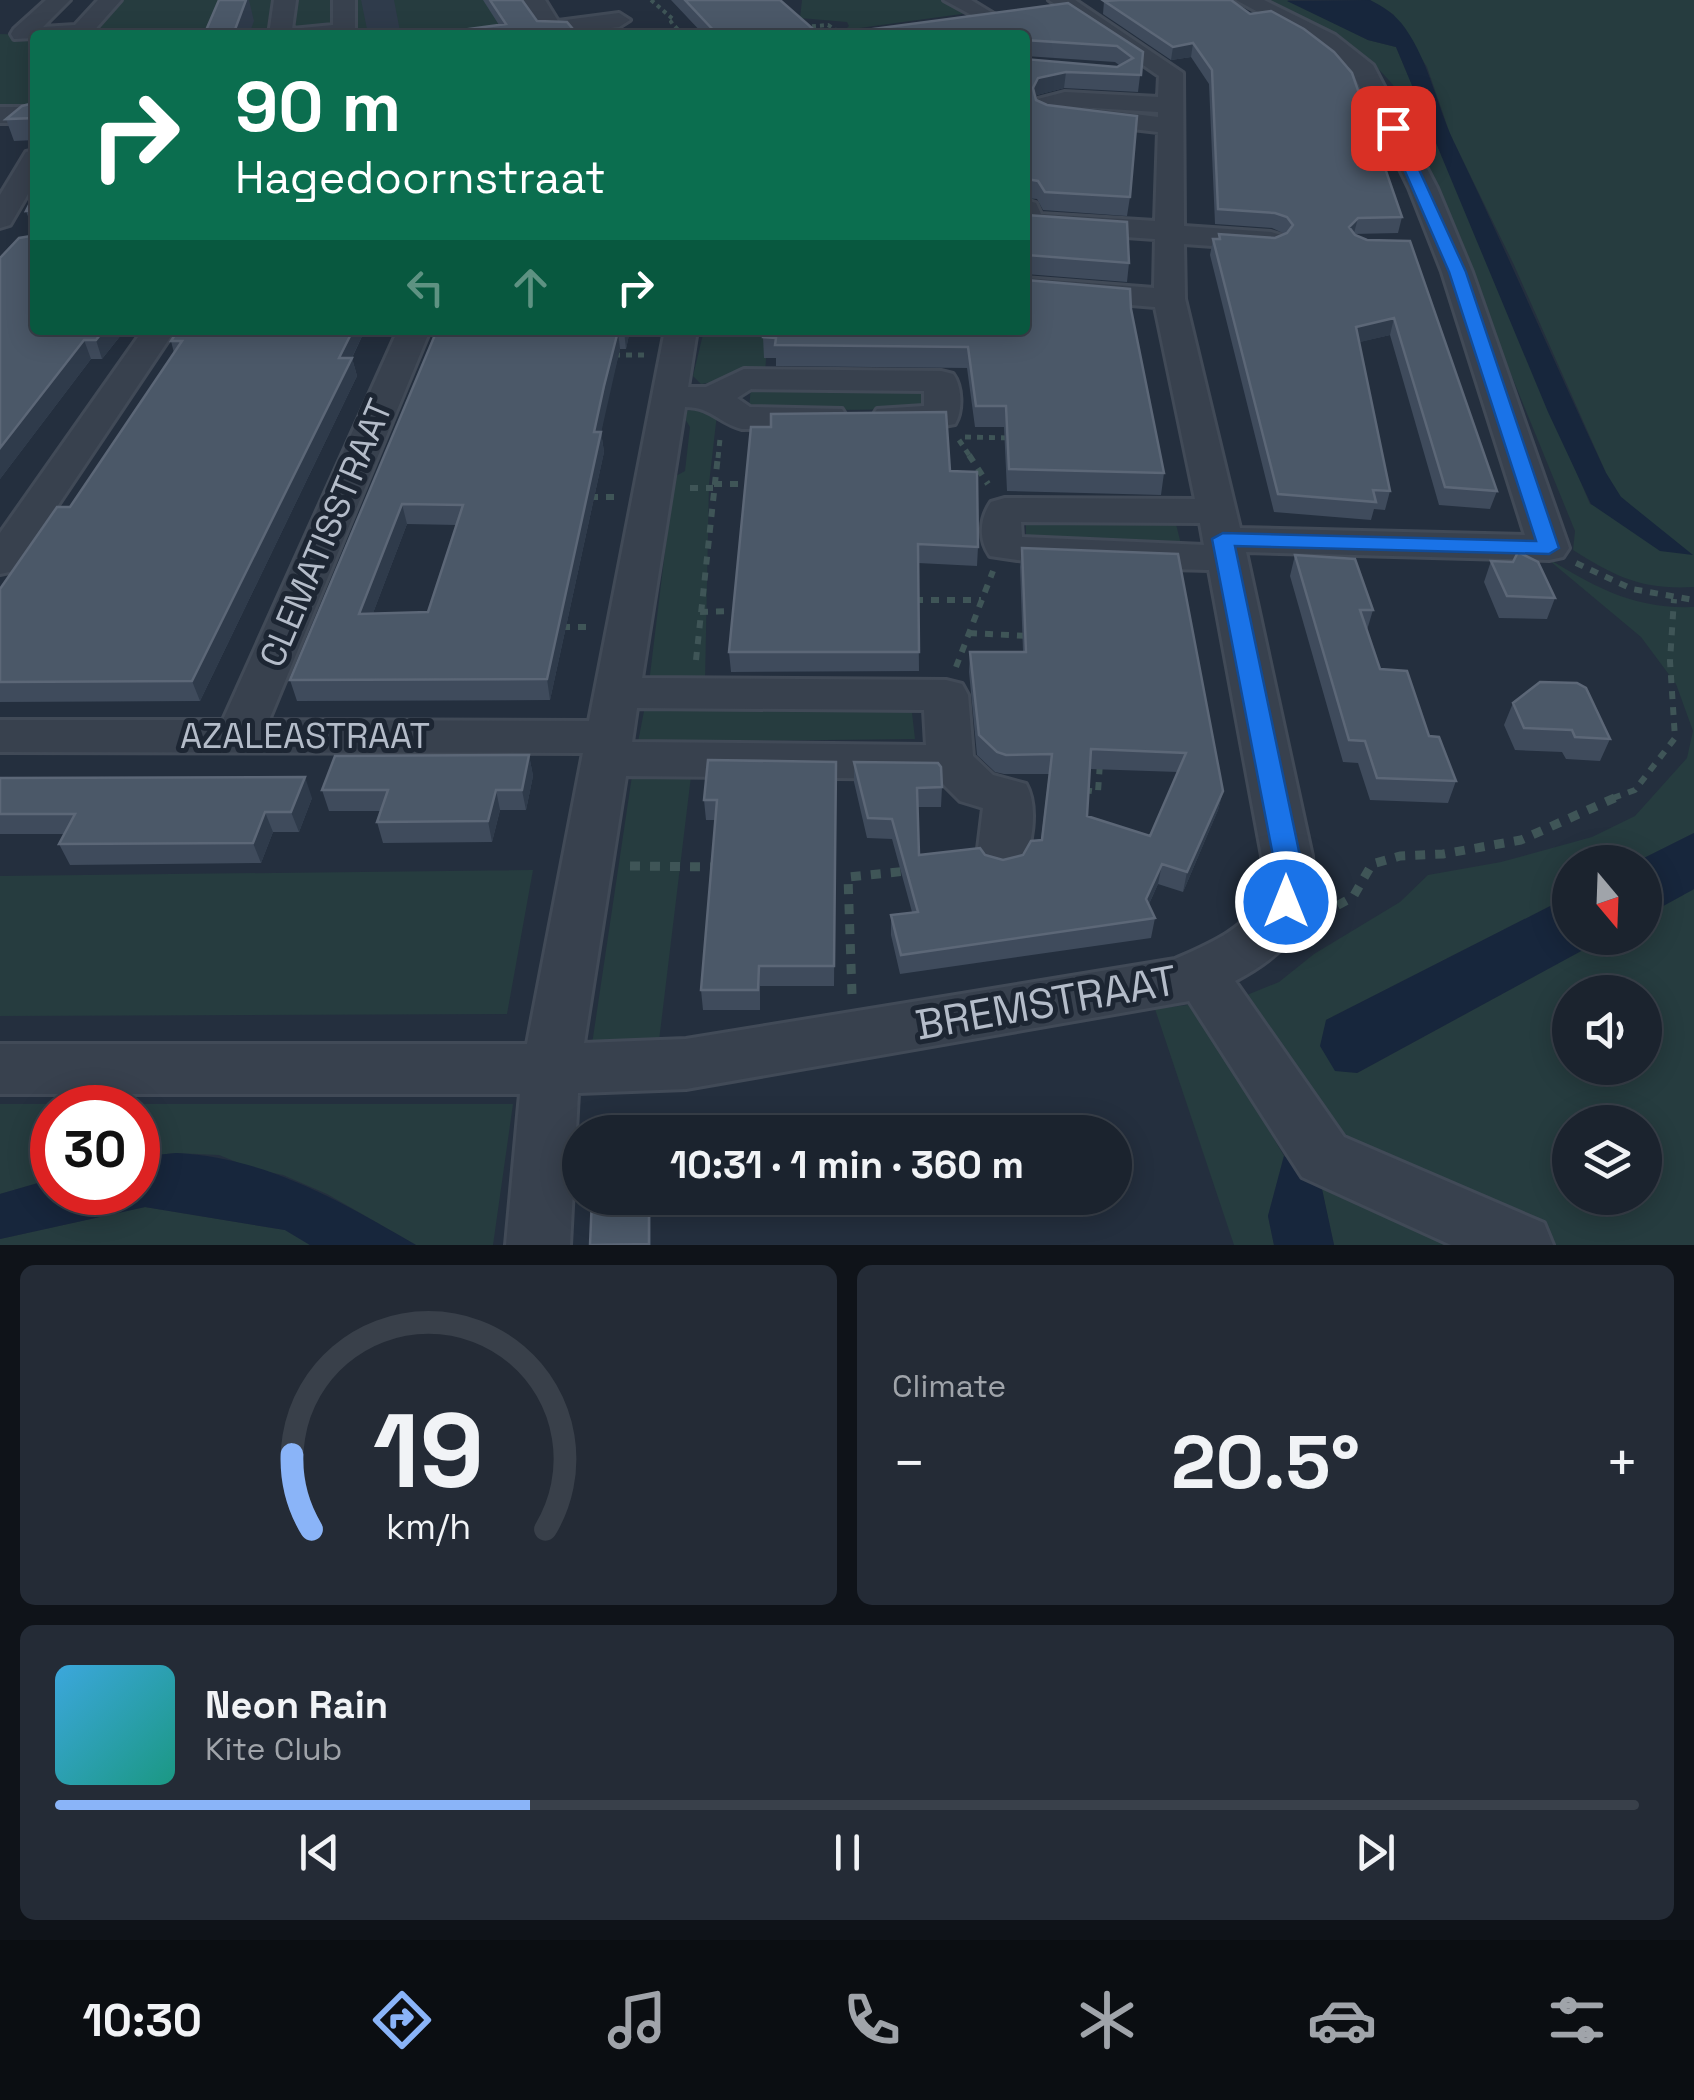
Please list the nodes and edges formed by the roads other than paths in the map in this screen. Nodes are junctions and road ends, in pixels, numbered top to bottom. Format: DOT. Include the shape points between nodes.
graph roads {
  1 [pos="59,0"];
  2 [pos="110,0"];
  3 [pos="286,0"];
  4 [pos="344,0"];
  5 [pos="534,0"];
  6 [pos="600,0"];
  7 [pos="955,0"];
  8 [pos="1248,0"];
  9 [pos="1058,7"];
  10 [pos="988,17"];
  11 [pos="943,23"];
  12 [pos="626,28"];
  13 [pos="83,30"];
  14 [pos="281,30"];
  15 [pos="344,30"];
  16 [pos="30,34"];
  17 [pos="0,116"];
  18 [pos="30,116"];
  19 [pos="30,171"];
  20 [pos="1030,222"];
  21 [pos="6,235"];
  22 [pos="1270,241"];
  23 [pos="1169,258"];
  24 [pos="1030,263"];
  25 [pos="1030,286"];
  26 [pos="156,335"];
  27 [pos="412,335"];
  28 [pos="686,370"];
  29 [pos="999,513"];
  30 [pos="1222,536"];
  31 [pos="0,562"];
  32 [pos="612,730"];
  33 [pos="0,736"];
  34 [pos="239,736"];
  35 [pos="950,762"];
  36 [pos="1002,857"];
  37 [pos="1200,973"];
  38 [pos="0,1069"];
  39 [pos="551,1070"];
  40 [pos="538,1245"];
  41 [pos="1522,1245"];
  1 -- 16 [label="street" via="22,34"];
  2 -- 13 [label="street"];
  3 -- 14 [label="street"];
  4 -- 15 [label="street"];
  5 -- 12 [label="street" via="552,28"];
  6 -- 12 [label="street"];
  7 -- 10 [label="street"];
  8 -- 30 [label="street" via="1361,65 1549,548"];
  9 -- 10 [label="street"];
  9 -- 23 [label="street, BREMSTRAAT" via="1161,96"];
  10 -- 11 [label="street"];
  17 -- 18 [label="street"];
  19 -- 21 [label="street"];
  20 -- 23 [label="street"];
  22 -- 23 [label="street"];
  23 -- 24 [label="street"];
  23 -- 25 [label="street"];
  23 -- 30 [label="street, BREMSTRAAT"];
  26 -- 31 [label="street"];
  27 -- 34 [label="street, CLEMATISSTRAAT"];
  28 -- 28 [label="street" via="742,418 942,416 940,381 744,379"];
  28 -- 32 [label="street" via="653,497"];
  29 -- 30 [label="street" via="1058,554"];
  30 -- 37 [label="street, BREMSTRAAT" via="1287,856 1286,902 1226,962"];
  32 -- 34 [label="street, AZALEASTRAAT"];
  32 -- 35 [label="street"];
  32 -- 35 [label="street" via="692,695 946,695"];
  32 -- 39 [label="street"];
  33 -- 34 [label="street, AZALEASTRAAT"];
  35 -- 36 [label="street" via="977,790 1009,797"];
  37 -- 39 [label="street, BREMSTRAAT" via="686,1064"];
  37 -- 41 [label="street" via="1323,1157"];
  38 -- 39 [label="street, BREMSTRAAT"];
  39 -- 40 [label="street"];
}
